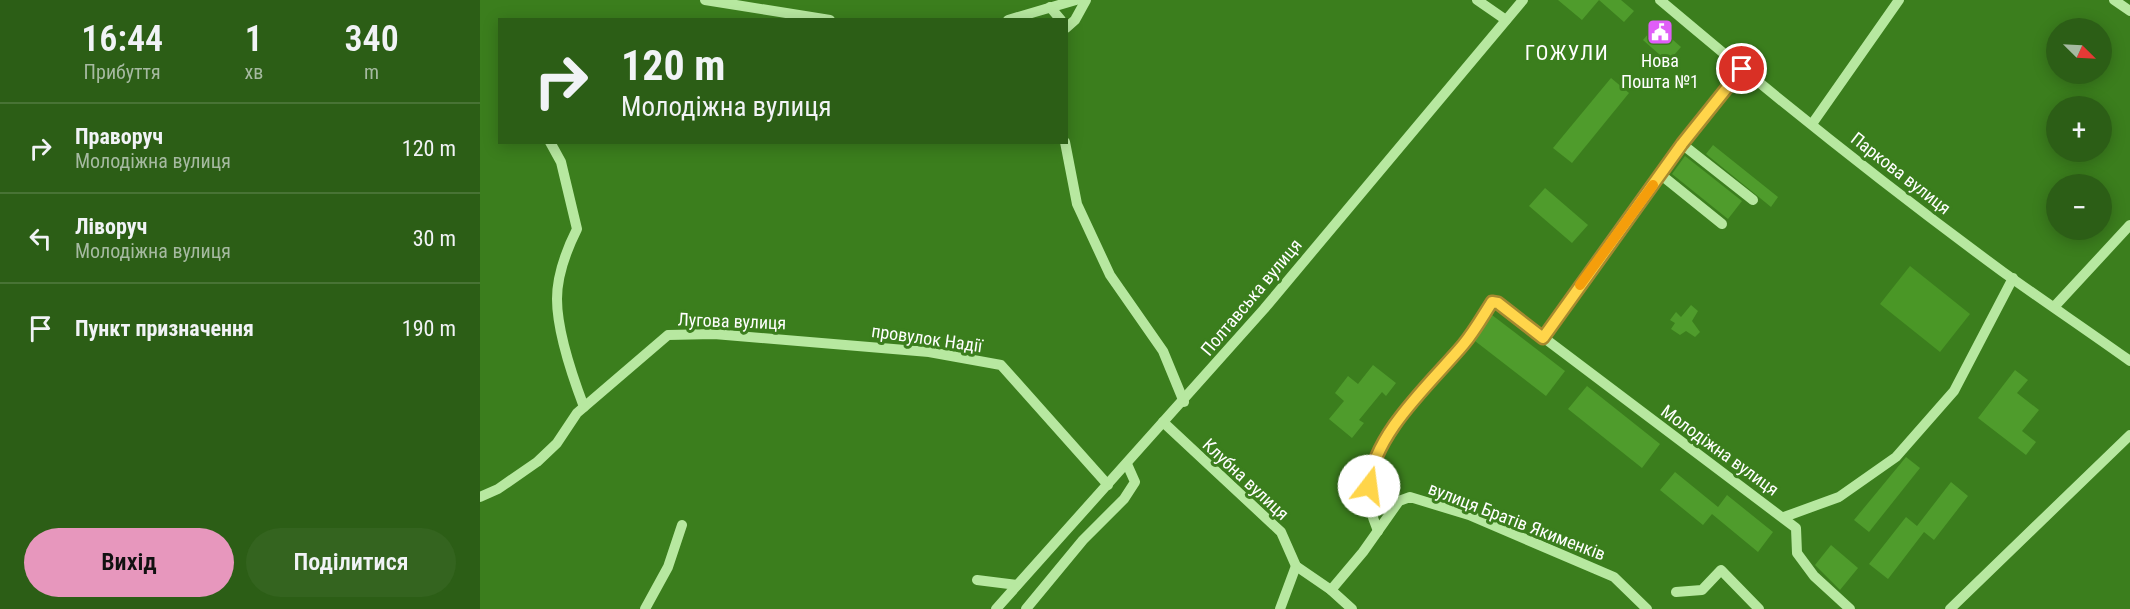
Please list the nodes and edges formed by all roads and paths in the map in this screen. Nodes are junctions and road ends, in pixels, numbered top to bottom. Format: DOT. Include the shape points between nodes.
graph roads {
  1 [pos="705,0"];
  2 [pos="1076,0"];
  3 [pos="1086,0"];
  4 [pos="1477,0"];
  5 [pos="1523,0"];
  6 [pos="1660,0"];
  7 [pos="1899,0"];
  8 [pos="2114,0"];
  9 [pos="1050,7"];
  10 [pos="2130,11"];
  11 [pos="818,18"];
  12 [pos="1014,18"];
  13 [pos="1059,18"];
  14 [pos="1506,20"];
  15 [pos="1068,26"];
  16 [pos="1742,69"];
  17 [pos="1812,124"];
  18 [pos="551,144"];
  19 [pos="1065,144"];
  20 [pos="1682,144"];
  21 [pos="1660,174"];
  22 [pos="1753,200"];
  23 [pos="1722,224"];
  24 [pos="2130,225"];
  25 [pos="2013,279"];
  26 [pos="2054,307"];
  27 [pos="1543,338"];
  28 [pos="797,339"];
  29 [pos="2130,361"];
  30 [pos="1184,402"];
  31 [pos="584,406"];
  32 [pos="1163,423"];
  33 [pos="2130,435"];
  34 [pos="1126,464"];
  35 [pos="1108,485"];
  36 [pos="480,497"];
  37 [pos="1784,517"];
  38 [pos="682,525"];
  39 [pos="1378,531"];
  40 [pos="1296,566"];
  41 [pos="977,580"];
  42 [pos="1017,585"];
  43 [pos="1331,590"];
  44 [pos="1676,592"];
  45 [pos="645,609"];
  46 [pos="996,609"];
  47 [pos="1026,609"];
  48 [pos="1280,609"];
  49 [pos="1352,609"];
  50 [pos="1647,609"];
  51 [pos="1759,609"];
  52 [pos="1850,609"];
  53 [pos="1950,609"];
  1 -- 11 [label="street"];
  2 -- 9 [label="street"];
  3 -- 15 [label="street"];
  4 -- 14 [label="street"];
  5 -- 14 [label="street, Полтавська вулиця"];
  6 -- 16 [label="street, Паркова вулиця"];
  7 -- 17 [label="street"];
  8 -- 10 [label="street"];
  9 -- 12 [label="street"];
  9 -- 13 [label="street"];
  14 -- 30 [label="street, Полтавська вулиця"];
  16 -- 17 [label="street, Паркова вулиця"];
  16 -- 20 [label="street"];
  17 -- 25 [label="street, Паркова вулиця"];
  18 -- 31 [label="street" via="561,162 577,229 567,250 557,299 571,373"];
  19 -- 30 [label="street" via="1077,204 1110,275 1162,351"];
  20 -- 21 [label="street"];
  20 -- 22 [label="street"];
  21 -- 23 [label="street"];
  21 -- 27 [label="street"];
  24 -- 26 [label="street"];
  25 -- 26 [label="street, Паркова вулиця"];
  25 -- 37 [label="street" via="1953,391 1896,457 1839,497"];
  26 -- 29 [label="street, Паркова вулиця"];
  27 -- 37 [label="street, Молодіжна вулиця"];
  27 -- 39 [label="street, Молодіжна вулиця" via="1492,302 1465,342 1408,409 1370,470 1368,502"];
  28 -- 31 [label="street, Лугова вулиця" via="668,335"];
  28 -- 35 [label="street, провулок Надії" via="929,352 1001,365"];
  30 -- 32 [label="street, Полтавська вулиця"];
  31 -- 36 [label="street, Лугова вулиця" via="557,443 537,462"];
  32 -- 34 [label="street, Полтавська вулиця"];
  32 -- 40 [label="street, Клубна вулиця" via="1281,532"];
  33 -- 53 [label="street"];
  34 -- 35 [label="street, Полтавська вулиця"];
  34 -- 47 [label="street" via="1135,482 1124,499 1083,540"];
  35 -- 42 [label="street, Полтавська вулиця"];
  37 -- 52 [label="street, Молодіжна вулиця" via="1796,528 1797,553 1814,576"];
  38 -- 45 [label="street" via="668,567"];
  39 -- 43 [label="street, вулиця Братів Якименків"];
  39 -- 50 [label="street, вулиця Братів Якименків" via="1399,501 1410,497 1469,515 1614,577"];
  40 -- 43 [label="street"];
  40 -- 48 [label="street"];
  41 -- 42 [label="street"];
  42 -- 46 [label="street, Полтавська вулиця"];
  43 -- 49 [label="street"];
  44 -- 51 [label="street" via="1701,590 1721,570"];
}
